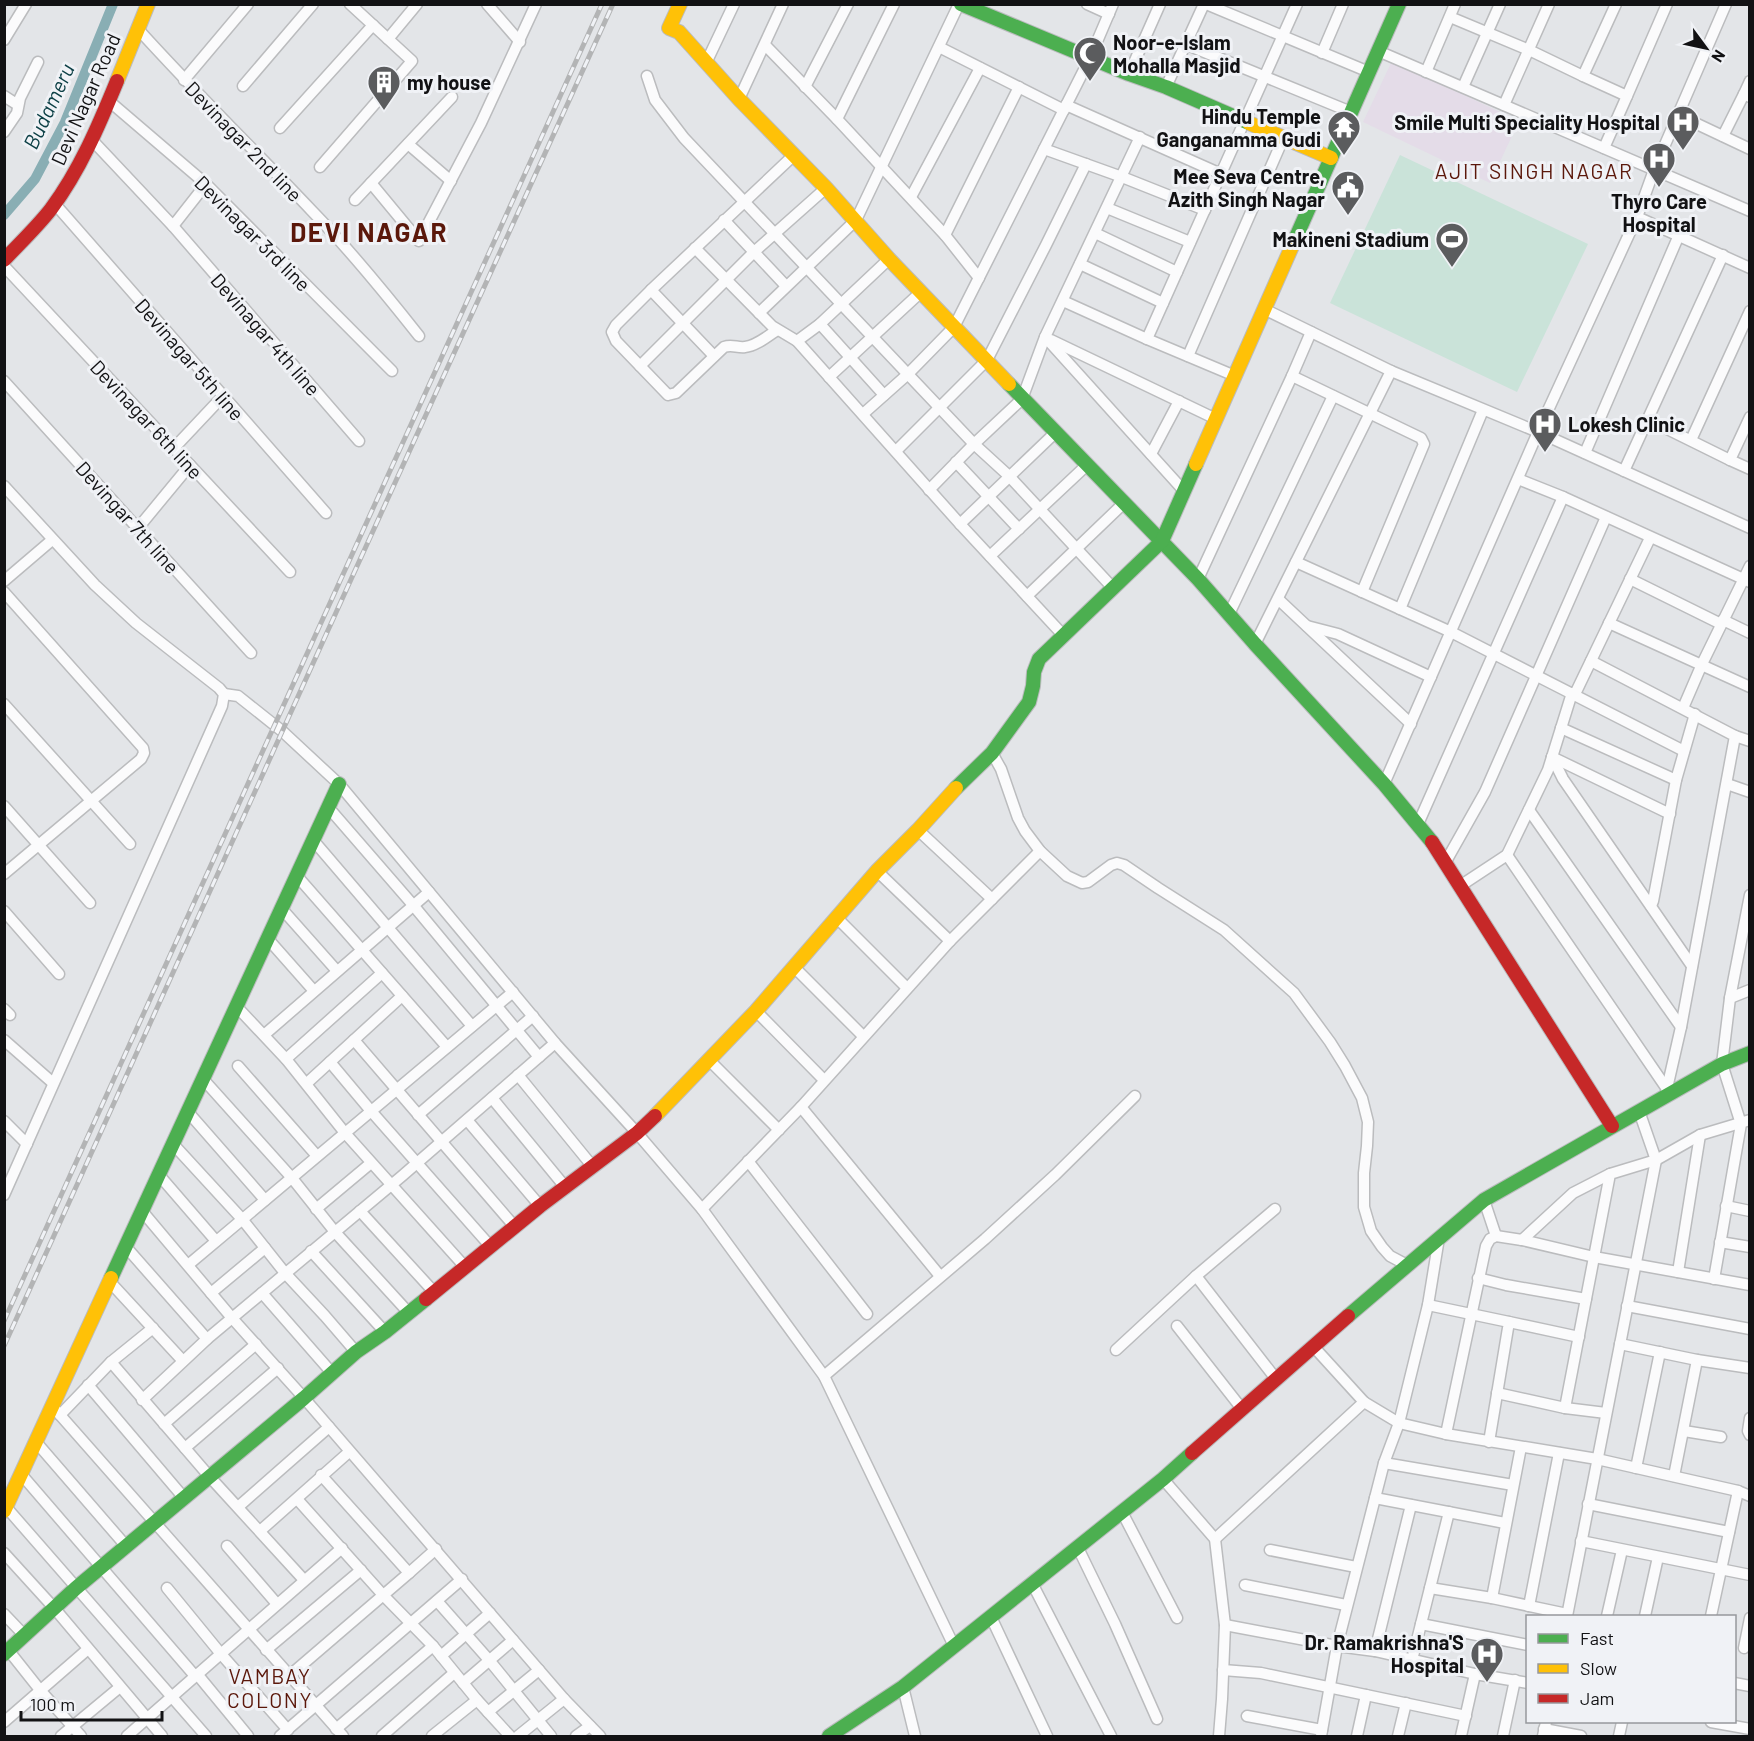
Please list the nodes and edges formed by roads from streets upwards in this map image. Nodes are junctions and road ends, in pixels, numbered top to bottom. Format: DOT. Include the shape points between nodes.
graph roads {
  1 [pos="26,4"];
  2 [pos="148,4"];
  3 [pos="248,4"];
  4 [pos="313,4"];
  5 [pos="350,4"];
  6 [pos="417,4"];
  7 [pos="488,4"];
  8 [pos="536,4"];
  9 [pos="680,4"];
  10 [pos="734,4"];
  11 [pos="783,4"];
  12 [pos="848,4"];
  13 [pos="894,4"];
  14 [pos="960,4"];
  15 [pos="1087,4"];
  16 [pos="1160,4"];
  17 [pos="1205,4"];
  18 [pos="1298,4"];
  19 [pos="1343,4"];
  20 [pos="1399,4"];
  21 [pos="1455,4"];
  22 [pos="1500,4"];
  23 [pos="1549,4"];
  24 [pos="1616,4"];
  25 [pos="1667,4"];
  26 [pos="1726,4"];
  27 [pos="1111,9"];
  28 [pos="1450,17"];
  29 [pos="372,25"];
  30 [pos="138,29"];
  31 [pos="1487,33"];
  32 [pos="1283,36"];
  33 [pos="388,39"];
  34 [pos="4,40"];
  35 [pos="520,42"];
  36 [pos="765,45"];
  37 [pos="1185,45"];
  38 [pos="939,47"];
  39 [pos="1528,50"];
  40 [pos="1378,51"];
  41 [pos="1322,52"];
  42 [pos="1090,58"];
  43 [pos="38,62"];
  44 [pos="706,63"];
  45 [pos="980,68"];
  46 [pos="1369,72"];
  47 [pos="1426,72"];
  48 [pos="1129,74"];
  49 [pos="647,76"];
  50 [pos="1583,76"];
  51 [pos="1265,77"];
  52 [pos="184,80"];
  53 [pos="1749,81"];
  54 [pos="243,86"];
  55 [pos="805,87"];
  56 [pos="1019,87"];
  57 [pos="1166,87"];
  58 [pos="1463,87"];
  59 [pos="4,96"];
  60 [pos="1627,96"];
  61 [pos="1747,96"];
  62 [pos="452,97"];
  63 [pos="740,99"];
  64 [pos="108,101"];
  65 [pos="18,105"];
  66 [pos="1504,105"];
  67 [pos="1065,107"];
  68 [pos="1351,112"];
  69 [pos="1678,115"];
  70 [pos="837,119"];
  71 [pos="1245,122"];
  72 [pos="280,128"];
  73 [pos="4,132"];
  74 [pos="1723,136"];
  75 [pos="1140,137"];
  76 [pos="1283,139"];
  77 [pos="92,140"];
  78 [pos="408,144"];
  79 [pos="1604,148"];
  80 [pos="1749,148"];
  81 [pos="1044,149"];
  82 [pos="794,155"];
  83 [pos="1331,158"];
  84 [pos="1086,164"];
  85 [pos="881,166"];
  86 [pos="320,167"];
  87 [pos="1654,170"];
  88 [pos="1221,174"];
  89 [pos="1122,177"];
  90 [pos="451,181"];
  91 [pos="371,183"];
  92 [pos="206,184"];
  93 [pos="826,188"];
  94 [pos="911,197"];
  95 [pos="355,200"];
  96 [pos="744,202"];
  97 [pos="55,204"];
  98 [pos="1107,208"];
  99 [pos="1205,210"];
  100 [pos="1749,211"];
  101 [pos="1637,217"];
  102 [pos="724,220"];
  103 [pos="856,220"];
  104 [pos="173,226"];
  105 [pos="776,233"];
  106 [pos="1095,233"];
  107 [pos="945,235"];
  108 [pos="1679,235"];
  109 [pos="1190,242"];
  110 [pos="695,248"];
  111 [pos="754,252"];
  112 [pos="1723,255"];
  113 [pos="889,259"];
  114 [pos="4,260"];
  115 [pos="1080,264"];
  116 [pos="4,266"];
  117 [pos="806,266"];
  118 [pos="1749,268"];
  119 [pos="1177,272"];
  120 [pos="979,278"];
  121 [pos="727,280"];
  122 [pos="786,286"];
  123 [pos="651,290"];
  124 [pos="921,292"];
  125 [pos="1063,301"];
  126 [pos="1163,303"];
  127 [pos="842,305"];
  128 [pos="1264,309"];
  129 [pos="1749,311"];
  130 [pos="759,313"];
  131 [pos="683,323"];
  132 [pos="820,324"];
  133 [pos="954,327"];
  134 [pos="777,330"];
  135 [pos="1311,332"];
  136 [pos="419,336"];
  137 [pos="1045,337"];
  138 [pos="872,338"];
  139 [pos="1147,339"];
  140 [pos="797,341"];
  141 [pos="714,356"];
  142 [pos="850,356"];
  143 [pos="1188,356"];
  144 [pos="987,360"];
  145 [pos="640,366"];
  146 [pos="392,371"];
  147 [pos="1391,371"];
  148 [pos="908,374"];
  149 [pos="1235,376"];
  150 [pos="1292,376"];
  151 [pos="829,377"];
  152 [pos="4,381"];
  153 [pos="884,395"];
  154 [pos="223,396"];
  155 [pos="1333,396"];
  156 [pos="1022,399"];
  157 [pos="1179,401"];
  158 [pos="940,407"];
  159 [pos="1484,410"];
  160 [pos="1370,413"];
  161 [pos="863,414"];
  162 [pos="1749,417"];
  163 [pos="1216,419"];
  164 [pos="1649,420"];
  165 [pos="1056,432"];
  166 [pos="1539,432"];
  167 [pos="1690,440"];
  168 [pos="359,441"];
  169 [pos="974,444"];
  170 [pos="174,448"];
  171 [pos="896,451"];
  172 [pos="1584,453"];
  173 [pos="1151,454"];
  174 [pos="1730,460"];
  175 [pos="956,462"];
  176 [pos="1088,464"];
  177 [pos="190,465"];
  178 [pos="1749,469"];
  179 [pos="1624,471"];
  180 [pos="1009,476"];
  181 [pos="1518,479"];
  182 [pos="4,486"];
  183 [pos="929,489"];
  184 [pos="1184,491"];
  185 [pos="988,496"];
  186 [pos="1563,497"];
  187 [pos="1125,502"];
  188 [pos="1039,510"];
  189 [pos="326,513"];
  190 [pos="1606,518"];
  191 [pos="960,524"];
  192 [pos="138,528"];
  193 [pos="1749,528"];
  194 [pos="1019,529"];
  195 [pos="1650,538"];
  196 [pos="52,540"];
  197 [pos="1162,541"];
  198 [pos="1077,548"];
  199 [pos="990,556"];
  200 [pos="1296,562"];
  201 [pos="1749,566"];
  202 [pos="290,572"];
  203 [pos="1198,579"];
  204 [pos="1630,579"];
  205 [pos="4,581"];
  206 [pos="1746,581"];
  207 [pos="1112,587"];
  208 [pos="4,592"];
  209 [pos="1362,592"];
  210 [pos="1027,596"];
  211 [pos="1278,599"];
  212 [pos="1400,609"];
  213 [pos="1229,614"];
  214 [pos="1722,622"];
  215 [pos="1609,623"];
  216 [pos="1306,626"];
  217 [pos="1451,632"];
  218 [pos="1749,633"];
  219 [pos="1063,635"];
  220 [pos="1255,644"];
  221 [pos="251,653"];
  222 [pos="1494,654"];
  223 [pos="1591,661"];
  224 [pos="1702,664"];
  225 [pos="1536,675"];
  226 [pos="1431,677"];
  227 [pos="1749,687"];
  228 [pos="221,691"];
  229 [pos="1574,694"];
  230 [pos="4,704"];
  231 [pos="1683,708"];
  232 [pos="1695,714"];
  233 [pos="1411,724"];
  234 [pos="1561,728"];
  235 [pos="1735,736"];
  236 [pos="1749,741"];
  237 [pos="1684,751"];
  238 [pos="992,753"];
  239 [pos="1552,757"];
  240 [pos="1676,780"];
  241 [pos="339,784"];
  242 [pos="1384,784"];
  243 [pos="1727,784"];
  244 [pos="1749,792"];
  245 [pos="90,801"];
  246 [pos="4,806"];
  247 [pos="328,807"];
  248 [pos="1529,810"];
  249 [pos="1670,814"];
  250 [pos="1418,824"];
  251 [pos="918,830"];
  252 [pos="313,840"];
  253 [pos="130,844"];
  254 [pos="39,845"];
  255 [pos="1040,851"];
  256 [pos="1506,855"];
  257 [pos="1444,863"];
  258 [pos="877,871"];
  259 [pos="4,874"];
  260 [pos="297,876"];
  261 [pos="1460,886"];
  262 [pos="429,892"];
  263 [pos="1749,896"];
  264 [pos="992,899"];
  265 [pos="90,903"];
  266 [pos="413,905"];
  267 [pos="1651,906"];
  268 [pos="282,909"];
  269 [pos="4,911"];
  270 [pos="837,918"];
  271 [pos="388,927"];
  272 [pos="268,939"];
  273 [pos="950,941"];
  274 [pos="362,950"];
  275 [pos="1692,966"];
  276 [pos="794,967"];
  277 [pos="337,972"];
  278 [pos="382,973"];
  279 [pos="59,974"];
  280 [pos="907,988"];
  281 [pos="1749,990"];
  282 [pos="314,991"];
  283 [pos="513,992"];
  284 [pos="402,996"];
  285 [pos="1730,998"];
  286 [pos="496,1005"];
  287 [pos="237,1007"];
  288 [pos="756,1011"];
  289 [pos="533,1016"];
  290 [pos="472,1026"];
  291 [pos="1681,1027"];
  292 [pos="517,1030"];
  293 [pos="264,1035"];
  294 [pos="863,1036"];
  295 [pos="4,1040"];
  296 [pos="354,1040"];
  297 [pos="555,1043"];
  298 [pos="447,1047"];
  299 [pos="1749,1053"];
  300 [pos="539,1057"];
  301 [pos="286,1059"];
  302 [pos="709,1060"];
  303 [pos="330,1062"];
  304 [pos="1722,1064"];
  305 [pos="238,1066"];
  306 [pos="519,1075"];
  307 [pos="203,1079"];
  308 [pos="824,1080"];
  309 [pos="53,1083"];
  310 [pos="307,1083"];
  311 [pos="396,1089"];
  312 [pos="1666,1093"];
  313 [pos="1135,1096"];
  314 [pos="492,1098"];
  315 [pos="801,1107"];
  316 [pos="371,1111"];
  317 [pos="1639,1111"];
  318 [pos="188,1112"];
  319 [pos="418,1115"];
  320 [pos="467,1120"];
  321 [pos="4,1122"];
  322 [pos="1745,1122"];
  323 [pos="1612,1126"];
  324 [pos="778,1130"];
  325 [pos="345,1133"];
  326 [pos="637,1133"];
  327 [pos="1700,1136"];
  328 [pos="441,1142"];
  329 [pos="27,1144"];
  330 [pos="173,1144"];
  331 [pos="317,1156"];
  332 [pos="1656,1160"];
  333 [pos="748,1161"];
  334 [pos="371,1163"];
  335 [pos="416,1163"];
  336 [pos="593,1167"];
  337 [pos="1610,1174"];
  338 [pos="159,1175"];
  339 [pos="292,1178"];
  340 [pos="390,1185"];
  341 [pos="566,1188"];
  342 [pos="4,1195"];
  343 [pos="265,1200"];
  344 [pos="1484,1200"];
  345 [pos="540,1206"];
  346 [pos="1726,1206"];
  347 [pos="316,1209"];
  348 [pos="702,1209"];
  349 [pos="1275,1209"];
  350 [pos="142,1211"];
  351 [pos="360,1211"];
  352 [pos="1749,1211"];
  353 [pos="242,1219"];
  354 [pos="515,1227"];
  355 [pos="335,1232"];
  356 [pos="1496,1236"];
  357 [pos="1439,1238"];
  358 [pos="1522,1240"];
  359 [pos="216,1241"];
  360 [pos="1720,1242"];
  361 [pos="126,1247"];
  362 [pos="491,1247"];
  363 [pos="1749,1247"];
  364 [pos="265,1248"];
  365 [pos="311,1251"];
  366 [pos="1594,1257"];
  367 [pos="1635,1264"];
  368 [pos="188,1265"];
  369 [pos="1407,1265"];
  370 [pos="466,1268"];
  371 [pos="1678,1272"];
  372 [pos="285,1274"];
  373 [pos="940,1276"];
  374 [pos="1196,1276"];
  375 [pos="1478,1278"];
  376 [pos="1713,1279"];
  377 [pos="110,1282"];
  378 [pos="1749,1285"];
  379 [pos="434,1292"];
  380 [pos="211,1293"];
  381 [pos="262,1293"];
  382 [pos="1586,1299"];
  383 [pos="1428,1305"];
  384 [pos="1627,1306"];
  385 [pos="408,1312"];
  386 [pos="867,1314"];
  387 [pos="1471,1314"];
  388 [pos="232,1318"];
  389 [pos="1509,1322"];
  390 [pos="1177,1326"];
  391 [pos="153,1328"];
  392 [pos="1749,1329"];
  393 [pos="385,1332"];
  394 [pos="1579,1336"];
  395 [pos="207,1340"];
  396 [pos="256,1344"];
  397 [pos="1620,1344"];
  398 [pos="1313,1346"];
  399 [pos="1116,1350"];
  400 [pos="356,1352"];
  401 [pos="1660,1352"];
  402 [pos="183,1360"];
  403 [pos="1698,1360"];
  404 [pos="111,1362"];
  405 [pos="278,1368"];
  406 [pos="1749,1368"];
  407 [pos="332,1373"];
  408 [pos="824,1376"];
  409 [pos="1276,1379"];
  410 [pos="88,1385"];
  411 [pos="1497,1393"];
  412 [pos="304,1398"];
  413 [pos="142,1400"];
  414 [pos="1364,1402"];
  415 [pos="1242,1408"];
  416 [pos="1565,1408"];
  417 [pos="56,1411"];
  418 [pos="1606,1413"];
  419 [pos="1749,1418"];
  420 [pos="1399,1422"];
  421 [pos="164,1424"];
  422 [pos="329,1427"];
  423 [pos="1684,1431"];
  424 [pos="1446,1434"];
  425 [pos="1749,1435"];
  426 [pos="1721,1437"];
  427 [pos="36,1442"];
  428 [pos="1489,1442"];
  429 [pos="1521,1447"];
  430 [pos="185,1448"];
  431 [pos="349,1452"];
  432 [pos="1559,1453"];
  433 [pos="1597,1459"];
  434 [pos="1384,1463"];
  435 [pos="1636,1468"];
  436 [pos="21,1474"];
  437 [pos="321,1475"];
  438 [pos="209,1476"];
  439 [pos="1674,1476"];
  440 [pos="1163,1479"];
  441 [pos="1513,1485"];
  442 [pos="1738,1491"];
  443 [pos="1749,1496"];
  444 [pos="184,1498"];
  445 [pos="1375,1498"];
  446 [pos="297,1499"];
  447 [pos="1411,1504"];
  448 [pos="1588,1504"];
  449 [pos="238,1507"];
  450 [pos="5,1509"];
  451 [pos="1122,1512"];
  452 [pos="1449,1512"];
  453 [pos="154,1522"];
  454 [pos="1505,1523"];
  455 [pos="260,1531"];
  456 [pos="1729,1532"];
  457 [pos="1215,1539"];
  458 [pos="1581,1541"];
  459 [pos="126,1546"];
  460 [pos="227,1546"];
  461 [pos="342,1548"];
  462 [pos="1078,1548"];
  463 [pos="436,1549"];
  464 [pos="1270,1550"];
  465 [pos="1622,1550"];
  466 [pos="4,1553"];
  467 [pos="1658,1557"];
  468 [pos="102,1566"];
  469 [pos="1356,1567"];
  470 [pos="361,1570"];
  471 [pos="1721,1570"];
  472 [pos="409,1573"];
  473 [pos="1749,1575"];
  474 [pos="462,1579"];
  475 [pos="304,1580"];
  476 [pos="1033,1585"];
  477 [pos="1245,1585"];
  478 [pos="76,1588"];
  479 [pos="167,1588"];
  480 [pos="1430,1588"];
  481 [pos="383,1595"];
  482 [pos="1492,1598"];
  483 [pos="437,1601"];
  484 [pos="277,1604"];
  485 [pos="1346,1605"];
  486 [pos="1529,1606"];
  487 [pos="55,1609"];
  488 [pos="490,1613"];
  489 [pos="4,1614"];
  490 [pos="1567,1615"];
  491 [pos="1607,1615"];
  492 [pos="1645,1615"];
  493 [pos="1711,1615"];
  494 [pos="991,1617"];
  495 [pos="1177,1618"];
  496 [pos="1749,1618"];
  497 [pos="411,1623"];
  498 [pos="1421,1624"];
  499 [pos="1224,1625"];
  500 [pos="248,1630"];
  501 [pos="465,1634"];
  502 [pos="24,1635"];
  503 [pos="513,1640"];
  504 [pos="1526,1645"];
  505 [pos="433,1646"];
  506 [pos="954,1646"];
  507 [pos="1336,1646"];
  508 [pos="1743,1647"];
  509 [pos="88,1649"];
  510 [pos="266,1650"];
  511 [pos="1375,1651"];
  512 [pos="7,1653"];
  513 [pos="221,1654"];
  514 [pos="441,1656"];
  515 [pos="489,1660"];
  516 [pos="1412,1660"];
  517 [pos="539,1670"];
  518 [pos="1223,1670"];
  519 [pos="454,1673"];
  520 [pos="1475,1674"];
  521 [pos="196,1675"];
  522 [pos="289,1676"];
  523 [pos="1515,1680"];
  524 [pos="463,1683"];
  525 [pos="1526,1683"];
  526 [pos="120,1687"];
  527 [pos="903,1687"];
  528 [pos="1329,1687"];
  529 [pos="40,1690"];
  530 [pos="513,1690"];
  531 [pos="1366,1695"];
  532 [pos="172,1696"];
  533 [pos="564,1699"];
  534 [pos="477,1700"];
  535 [pos="1406,1703"];
  536 [pos="315,1706"];
  537 [pos="488,1713"];
  538 [pos="1247,1716"];
  539 [pos="1466,1716"];
  540 [pos="147,1718"];
  541 [pos="1157,1719"];
  542 [pos="537,1720"];
  543 [pos="4,1722"];
  544 [pos="1716,1723"];
  545 [pos="590,1726"];
  546 [pos="73,1727"];
  547 [pos="1544,1729"];
  548 [pos="1749,1729"];
  549 [pos="339,1733"];
  550 [pos="1322,1733"];
  551 [pos="285,1734"];
  552 [pos="432,1736"];
  553 [pos="61,1737"];
  554 [pos="81,1737"];
  555 [pos="127,1737"];
  556 [pos="162,1737"];
  557 [pos="206,1737"];
  558 [pos="248,1737"];
  559 [pos="382,1737"];
  560 [pos="510,1737"];
  561 [pos="518,1737"];
  562 [pos="551,1737"];
  563 [pos="576,1737"];
  564 [pos="600,1737"];
  565 [pos="829,1737"];
  566 [pos="915,1737"];
  567 [pos="1047,1737"];
  568 [pos="1111,1737"];
  569 [pos="1219,1737"];
  570 [pos="1357,1737"];
  571 [pos="1398,1737"];
  572 [pos="1461,1737"];
  573 [pos="1503,1737"];
  574 [pos="1581,1737"];
  1 -- 34 [label="street"];
  2 -- 30 [label="street, Devi Nagar Road"];
  3 -- 52 [label="street"];
  4 -- 54 [label="street"];
  5 -- 29 [label="street"];
  6 -- 33 [label="street"];
  7 -- 35 [label="street"];
  8 -- 35 [label="street"];
  9 -- 44 [label="street" via="669,28 679,32"];
  10 -- 44 [label="street"];
  11 -- 36 [label="street"];
  12 -- 55 [label="street"];
  13 -- 70 [label="street"];
  14 -- 38 [label="street"];
  14 -- 42 [label="street"];
  15 -- 27 [label="street"];
  16 -- 48 [label="street"];
  17 -- 32 [label="street"];
  17 -- 37 [label="street"];
  18 -- 32 [label="street"];
  19 -- 41 [label="street"];
  20 -- 40 [label="street"];
  21 -- 28 [label="street"];
  22 -- 31 [label="street"];
  23 -- 39 [label="street"];
  24 -- 50 [label="street"];
  25 -- 60 [label="street"];
  26 -- 69 [label="street"];
  27 -- 42 [label="street"];
  28 -- 31 [label="street"];
  28 -- 47 [label="street"];
  29 -- 33 [label="street"];
  29 -- 72 [label="street"];
  30 -- 52 [label="street, Devinagar 2nd line"];
  30 -- 64 [label="street, Devi Nagar Road"];
  31 -- 39 [label="street"];
  31 -- 58 [label="street"];
  32 -- 41 [label="street"];
  32 -- 51 [label="street"];
  33 -- 86 [label="street" via="412,61"];
  35 -- 90 [label="street"];
  36 -- 55 [label="street"];
  36 -- 63 [label="street"];
  37 -- 51 [label="street"];
  37 -- 57 [label="street"];
  38 -- 45 [label="street"];
  38 -- 85 [label="street"];
  39 -- 50 [label="street"];
  39 -- 66 [label="street"];
  40 -- 46 [label="street"];
  40 -- 47 [label="street"];
  41 -- 46 [label="street"];
  42 -- 48 [label="street"];
  42 -- 67 [label="street"];
  43 -- 65 [label="street"];
  44 -- 63 [label="street"];
  45 -- 56 [label="street"];
  45 -- 94 [label="street"];
  46 -- 68 [label="street"];
  47 -- 58 [label="street"];
  48 -- 57 [label="street"];
  49 -- 96 [label="street" via="659,107"];
  50 -- 60 [label="street"];
  51 -- 68 [label="street"];
  51 -- 71 [label="street"];
  52 -- 136 [label="street, Devinagar 2nd line" via="313,212"];
  53 -- 61 [label="street"];
  55 -- 70 [label="street"];
  56 -- 67 [label="street"];
  56 -- 107 [label="street"];
  57 -- 71 [label="street"];
  58 -- 66 [label="street"];
  59 -- 65 [label="street"];
  60 -- 79 [label="street"];
  61 -- 74 [label="street"];
  62 -- 78 [label="street"];
  63 -- 82 [label="street"];
  64 -- 77 [label="street, Devi Nagar Road"];
  64 -- 92 [label="street, Devinagar 3rd line"];
  65 -- 73 [label="street"];
  66 -- 79 [label="street"];
  67 -- 75 [label="street"];
  67 -- 81 [label="street"];
  68 -- 83 [label="street"];
  69 -- 74 [label="street"];
  69 -- 87 [label="street"];
  70 -- 85 [label="street"];
  71 -- 76 [label="street"];
  71 -- 88 [label="street"];
  74 -- 80 [label="street"];
  75 -- 88 [label="street"];
  75 -- 89 [label="street"];
  76 -- 83 [label="street"];
  76 -- 143 [label="street"];
  77 -- 97 [label="street, Devi Nagar Road"];
  77 -- 104 [label="street, Devinagar 4th line"];
  78 -- 90 [label="street"];
  78 -- 91 [label="street"];
  79 -- 87 [label="street"];
  81 -- 84 [label="street"];
  81 -- 120 [label="street"];
  82 -- 93 [label="street"];
  82 -- 96 [label="street"];
  83 -- 128 [label="street"];
  84 -- 89 [label="street"];
  84 -- 144 [label="street"];
  85 -- 94 [label="street"];
  85 -- 103 [label="street"];
  87 -- 100 [label="street"];
  87 -- 101 [label="street"];
  88 -- 99 [label="street"];
  89 -- 98 [label="street"];
  89 -- 99 [label="street"];
  90 -- 91 [label="street" via="419,241"];
  91 -- 95 [label="street"];
  92 -- 104 [label="street"];
  92 -- 146 [label="street, Devinagar 3rd line"];
  93 -- 103 [label="street"];
  93 -- 105 [label="street"];
  94 -- 107 [label="street"];
  96 -- 102 [label="street"];
  96 -- 105 [label="street"];
  97 -- 114 [label="street, Devi Nagar Road"];
  97 -- 154 [label="street, Devinagar 5th line"];
  98 -- 106 [label="street"];
  98 -- 109 [label="street"];
  99 -- 109 [label="street"];
  101 -- 108 [label="street"];
  101 -- 166 [label="street"];
  102 -- 110 [label="street"];
  102 -- 111 [label="street"];
  103 -- 113 [label="street"];
  103 -- 117 [label="street"];
  104 -- 168 [label="street, Devinagar 4th line"];
  105 -- 111 [label="street"];
  105 -- 117 [label="street"];
  106 -- 115 [label="street"];
  106 -- 119 [label="street"];
  107 -- 120 [label="street"];
  108 -- 112 [label="street"];
  108 -- 172 [label="street"];
  109 -- 119 [label="street"];
  110 -- 121 [label="street"];
  110 -- 123 [label="street"];
  111 -- 121 [label="street"];
  111 -- 122 [label="street"];
  112 -- 118 [label="street"];
  112 -- 164 [label="street"];
  113 -- 124 [label="street"];
  113 -- 127 [label="street"];
  115 -- 125 [label="street"];
  115 -- 126 [label="street"];
  116 -- 170 [label="street, Devinagar 6th line"];
  117 -- 122 [label="street"];
  117 -- 127 [label="street"];
  119 -- 126 [label="street"];
  120 -- 133 [label="street"];
  121 -- 130 [label="street"];
  121 -- 131 [label="street"];
  122 -- 130 [label="street"];
  123 -- 131 [label="street"];
  123 -- 145 [label="street" via="612,332"];
  124 -- 133 [label="street"];
  124 -- 138 [label="street"];
  125 -- 137 [label="street"];
  125 -- 139 [label="street"];
  126 -- 139 [label="street"];
  127 -- 132 [label="street"];
  127 -- 138 [label="street"];
  128 -- 135 [label="street"];
  128 -- 149 [label="street"];
  129 -- 167 [label="street"];
  130 -- 134 [label="street"];
  131 -- 141 [label="street"];
  131 -- 145 [label="street"];
  132 -- 140 [label="street"];
  132 -- 142 [label="street"];
  133 -- 144 [label="street"];
  133 -- 148 [label="street"];
  134 -- 140 [label="street"];
  134 -- 141 [label="street" via="749,347 724,346"];
  135 -- 147 [label="street"];
  135 -- 150 [label="street"];
  137 -- 156 [label="street"];
  137 -- 157 [label="street"];
  137 -- 173 [label="street"];
  138 -- 142 [label="street"];
  138 -- 148 [label="street"];
  139 -- 143 [label="street"];
  140 -- 151 [label="street"];
  141 -- 145 [label="street" via="672,395 665,393"];
  142 -- 151 [label="street"];
  142 -- 153 [label="street"];
  143 -- 149 [label="street"];
  144 -- 156 [label="street"];
  144 -- 158 [label="street"];
  147 -- 159 [label="street"];
  147 -- 160 [label="street"];
  148 -- 153 [label="street"];
  148 -- 158 [label="street"];
  149 -- 163 [label="street"];
  150 -- 155 [label="street"];
  150 -- 203 [label="street"];
  151 -- 161 [label="street"];
  152 -- 192 [label="street, Devingar 7th line"];
  153 -- 161 [label="street"];
  154 -- 170 [label="street"];
  154 -- 189 [label="street, Devinagar 5th line"];
  155 -- 160 [label="street"];
  155 -- 213 [label="street"];
  156 -- 165 [label="street"];
  156 -- 169 [label="street"];
  157 -- 163 [label="street"];
  157 -- 173 [label="street"];
  158 -- 169 [label="street"];
  158 -- 171 [label="street"];
  159 -- 166 [label="street"];
  159 -- 212 [label="street"];
  160 -- 200 [label="street"];
  160 -- 209 [label="street" via="1421,438 1424,444"];
  161 -- 171 [label="street"];
  162 -- 174 [label="street"];
  163 -- 184 [label="street"];
  164 -- 167 [label="street"];
  164 -- 179 [label="street"];
  165 -- 176 [label="street"];
  165 -- 180 [label="street"];
  166 -- 172 [label="street"];
  166 -- 181 [label="street"];
  167 -- 174 [label="street"];
  169 -- 175 [label="street"];
  169 -- 180 [label="street"];
  170 -- 177 [label="street, Devinagar 6th line"];
  171 -- 183 [label="street"];
  172 -- 179 [label="street"];
  173 -- 184 [label="street"];
  174 -- 178 [label="street"];
  175 -- 183 [label="street"];
  175 -- 185 [label="street"];
  176 -- 187 [label="street"];
  176 -- 188 [label="street"];
  177 -- 192 [label="street"];
  177 -- 202 [label="street, Devinagar 6th line"];
  179 -- 193 [label="street"];
  180 -- 185 [label="street"];
  180 -- 188 [label="street"];
  181 -- 186 [label="street"];
  181 -- 217 [label="street"];
  182 -- 196 [label="street"];
  183 -- 191 [label="street"];
  184 -- 197 [label="street"];
  185 -- 191 [label="street"];
  185 -- 194 [label="street"];
  186 -- 190 [label="street"];
  186 -- 222 [label="street"];
  187 -- 197 [label="street"];
  187 -- 198 [label="street"];
  188 -- 194 [label="street"];
  188 -- 198 [label="street"];
  190 -- 195 [label="street"];
  190 -- 225 [label="street"];
  191 -- 199 [label="street"];
  192 -- 221 [label="street, Devingar 7th line"];
  194 -- 199 [label="street"];
  195 -- 204 [label="street"];
  195 -- 206 [label="street"];
  196 -- 205 [label="street"];
  196 -- 228 [label="street" via="136,623"];
  197 -- 203 [label="street"];
  197 -- 207 [label="street"];
  198 -- 207 [label="street"];
  198 -- 210 [label="street"];
  199 -- 210 [label="street"];
  200 -- 209 [label="street"];
  200 -- 211 [label="street"];
  201 -- 206 [label="street"];
  203 -- 213 [label="street"];
  204 -- 214 [label="street"];
  204 -- 215 [label="street"];
  206 -- 214 [label="street"];
  207 -- 219 [label="street"];
  208 -- 245 [label="street" via="143,748 141,759"];
  209 -- 212 [label="street"];
  210 -- 219 [label="street"];
  211 -- 216 [label="street"];
  211 -- 220 [label="street"];
  212 -- 217 [label="street"];
  213 -- 220 [label="street"];
  214 -- 218 [label="street"];
  214 -- 224 [label="street"];
  215 -- 223 [label="street"];
  215 -- 224 [label="street"];
  216 -- 226 [label="street" via="1338,634"];
  216 -- 233 [label="street"];
  217 -- 222 [label="street"];
  217 -- 226 [label="street"];
  219 -- 238 [label="street" via="1039,659 1029,702"];
  220 -- 242 [label="street"];
  222 -- 225 [label="street"];
  222 -- 250 [label="street"];
  223 -- 229 [label="street"];
  223 -- 231 [label="street"];
  224 -- 227 [label="street"];
  224 -- 231 [label="street"];
  225 -- 229 [label="street"];
  225 -- 257 [label="street" via="1485,792"];
  226 -- 233 [label="street"];
  228 -- 241 [label="street" via="238,696"];
  228 -- 309 [label="street" via="222,706"];
  229 -- 234 [label="street"];
  229 -- 237 [label="street"];
  230 -- 245 [label="street"];
  231 -- 232 [label="street"];
  232 -- 235 [label="street"];
  232 -- 237 [label="street"];
  233 -- 242 [label="street"];
  234 -- 239 [label="street"];
  234 -- 240 [label="street"];
  235 -- 236 [label="street"];
  235 -- 243 [label="street"];
  237 -- 240 [label="street"];
  238 -- 251 [label="street"];
  238 -- 255 [label="street" via="1018,818"];
  239 -- 248 [label="street"];
  239 -- 249 [label="street"];
  239 -- 267 [label="street" via="1563,779"];
  240 -- 249 [label="street"];
  241 -- 247 [label="street"];
  241 -- 262 [label="street"];
  242 -- 250 [label="street"];
  243 -- 244 [label="street"];
  243 -- 275 [label="street"];
  245 -- 253 [label="street"];
  245 -- 254 [label="street"];
  246 -- 254 [label="street"];
  247 -- 252 [label="street"];
  247 -- 266 [label="street"];
  248 -- 256 [label="street"];
  248 -- 291 [label="street"];
  249 -- 267 [label="street"];
  250 -- 257 [label="street"];
  251 -- 258 [label="street"];
  251 -- 264 [label="street"];
  252 -- 260 [label="street"];
  252 -- 271 [label="street"];
  254 -- 259 [label="street"];
  254 -- 265 [label="street"];
  255 -- 264 [label="street"];
  255 -- 369 [label="street" via="1067,876 1082,883 1117,863 1124,865 1224,930 1294,993 1330,1041 1362,1098 1368,1122 1364,1207 1371,1231 1382,1247"];
  256 -- 261 [label="street"];
  256 -- 312 [label="street"];
  257 -- 261 [label="street"];
  258 -- 270 [label="street"];
  258 -- 273 [label="street"];
  260 -- 268 [label="street"];
  260 -- 274 [label="street"];
  261 -- 323 [label="street"];
  262 -- 266 [label="street"];
  262 -- 283 [label="street"];
  263 -- 285 [label="street"];
  264 -- 273 [label="street"];
  266 -- 271 [label="street"];
  266 -- 286 [label="street"];
  267 -- 275 [label="street"];
  268 -- 272 [label="street"];
  268 -- 277 [label="street"];
  269 -- 279 [label="street"];
  270 -- 276 [label="street"];
  270 -- 280 [label="street"];
  271 -- 274 [label="street"];
  271 -- 290 [label="street"];
  272 -- 282 [label="street"];
  272 -- 287 [label="street"];
  273 -- 280 [label="street"];
  274 -- 277 [label="street"];
  274 -- 278 [label="street"];
  275 -- 291 [label="street"];
  276 -- 288 [label="street"];
  276 -- 294 [label="street"];
  277 -- 282 [label="street"];
  278 -- 284 [label="street"];
  278 -- 301 [label="street"];
  280 -- 294 [label="street"];
  281 -- 285 [label="street"];
  282 -- 293 [label="street"];
  283 -- 286 [label="street"];
  283 -- 289 [label="street"];
  284 -- 296 [label="street"];
  284 -- 298 [label="street"];
  285 -- 304 [label="street"];
  286 -- 290 [label="street"];
  286 -- 292 [label="street"];
  287 -- 293 [label="street"];
  287 -- 307 [label="street"];
  288 -- 302 [label="street"];
  288 -- 308 [label="street"];
  289 -- 292 [label="street"];
  289 -- 297 [label="street"];
  290 -- 298 [label="street"];
  291 -- 312 [label="street"];
  292 -- 300 [label="street"];
  292 -- 319 [label="street"];
  293 -- 301 [label="street"];
  294 -- 308 [label="street"];
  295 -- 309 [label="street"];
  296 -- 303 [label="street"];
  296 -- 311 [label="street"];
  297 -- 300 [label="street"];
  297 -- 326 [label="street"];
  298 -- 311 [label="street"];
  299 -- 304 [label="street"];
  300 -- 306 [label="street"];
  301 -- 310 [label="street"];
  302 -- 324 [label="street"];
  302 -- 326 [label="street"];
  303 -- 310 [label="street"];
  303 -- 316 [label="street"];
  304 -- 312 [label="street"];
  304 -- 322 [label="street"];
  305 -- 331 [label="street"];
  306 -- 314 [label="street"];
  306 -- 336 [label="street"];
  307 -- 318 [label="street"];
  307 -- 339 [label="street"];
  308 -- 315 [label="street"];
  309 -- 329 [label="street"];
  310 -- 325 [label="street"];
  311 -- 316 [label="street"];
  311 -- 319 [label="street"];
  312 -- 317 [label="street"];
  313 -- 373 [label="street" via="1055,1175"];
  314 -- 320 [label="street"];
  314 -- 341 [label="street"];
  315 -- 324 [label="street"];
  315 -- 373 [label="street"];
  316 -- 325 [label="street"];
  316 -- 335 [label="street"];
  317 -- 323 [label="street"];
  317 -- 332 [label="street"];
  318 -- 330 [label="street"];
  318 -- 343 [label="street"];
  319 -- 328 [label="street"];
  320 -- 328 [label="street"];
  320 -- 345 [label="street"];
  321 -- 329 [label="street"];
  322 -- 327 [label="street"];
  322 -- 346 [label="street"];
  323 -- 344 [label="street"];
  324 -- 333 [label="street"];
  325 -- 331 [label="street"];
  325 -- 334 [label="street"];
  326 -- 336 [label="street"];
  326 -- 348 [label="street"];
  327 -- 332 [label="street"];
  327 -- 371 [label="street"];
  328 -- 335 [label="street"];
  328 -- 354 [label="street"];
  329 -- 342 [label="street"];
  330 -- 338 [label="street"];
  330 -- 353 [label="street"];
  331 -- 339 [label="street"];
  332 -- 337 [label="street"];
  332 -- 367 [label="street"];
  333 -- 348 [label="street"];
  333 -- 386 [label="street"];
  334 -- 340 [label="street"];
  334 -- 347 [label="street"];
  335 -- 340 [label="street"];
  335 -- 362 [label="street"];
  336 -- 341 [label="street"];
  337 -- 358 [label="street" via="1573,1193"];
  337 -- 366 [label="street"];
  338 -- 350 [label="street"];
  338 -- 359 [label="street"];
  339 -- 343 [label="street"];
  339 -- 347 [label="street"];
  340 -- 351 [label="street"];
  340 -- 370 [label="street"];
  341 -- 345 [label="street"];
  343 -- 353 [label="street"];
  344 -- 356 [label="street"];
  344 -- 357 [label="street"];
  345 -- 354 [label="street"];
  346 -- 352 [label="street"];
  346 -- 360 [label="street"];
  347 -- 355 [label="street"];
  348 -- 408 [label="street"];
  349 -- 374 [label="street"];
  350 -- 361 [label="street"];
  350 -- 368 [label="street"];
  351 -- 355 [label="street"];
  351 -- 379 [label="street"];
  353 -- 359 [label="street"];
  353 -- 364 [label="street"];
  354 -- 362 [label="street"];
  355 -- 365 [label="street"];
  355 -- 385 [label="street"];
  356 -- 358 [label="street"];
  356 -- 375 [label="street" via="1486,1246"];
  357 -- 369 [label="street"];
  357 -- 383 [label="street"];
  358 -- 366 [label="street"];
  359 -- 368 [label="street"];
  360 -- 363 [label="street"];
  360 -- 376 [label="street"];
  361 -- 377 [label="street"];
  361 -- 395 [label="street"];
  362 -- 370 [label="street"];
  364 -- 372 [label="street"];
  364 -- 380 [label="street"];
  365 -- 372 [label="street"];
  365 -- 393 [label="street"];
  366 -- 367 [label="street"];
  366 -- 382 [label="street"];
  367 -- 371 [label="street"];
  367 -- 384 [label="street"];
  368 -- 380 [label="street"];
  369 -- 398 [label="street"];
  370 -- 379 [label="street"];
  371 -- 376 [label="street"];
  372 -- 381 [label="street"];
  372 -- 400 [label="street"];
  373 -- 408 [label="street"];
  374 -- 399 [label="street"];
  374 -- 409 [label="street"];
  375 -- 382 [label="street"];
  375 -- 387 [label="street"];
  376 -- 378 [label="street"];
  377 -- 391 [label="street"];
  377 -- 417 [label="street"];
  379 -- 385 [label="street"];
  380 -- 388 [label="street"];
  381 -- 388 [label="street"];
  381 -- 407 [label="street"];
  382 -- 394 [label="street"];
  383 -- 387 [label="street"];
  383 -- 420 [label="street"];
  384 -- 392 [label="street"];
  384 -- 397 [label="street"];
  385 -- 393 [label="street"];
  387 -- 389 [label="street"];
  387 -- 424 [label="street"];
  388 -- 395 [label="street"];
  388 -- 396 [label="street"];
  389 -- 394 [label="street"];
  389 -- 411 [label="street"];
  390 -- 415 [label="street"];
  391 -- 402 [label="street"];
  391 -- 404 [label="street"];
  393 -- 400 [label="street"];
  394 -- 416 [label="street"];
  395 -- 402 [label="street"];
  396 -- 405 [label="street"];
  396 -- 421 [label="street"];
  397 -- 401 [label="street"];
  397 -- 418 [label="street"];
  398 -- 409 [label="street"];
  398 -- 414 [label="street"];
  400 -- 407 [label="street"];
  401 -- 403 [label="street"];
  401 -- 435 [label="street"];
  402 -- 413 [label="street"];
  403 -- 406 [label="street"];
  403 -- 423 [label="street"];
  404 -- 410 [label="street"];
  404 -- 413 [label="street"];
  405 -- 412 [label="street"];
  405 -- 430 [label="street"];
  407 -- 412 [label="street"];
  408 -- 506 [label="street"];
  409 -- 415 [label="street"];
  410 -- 417 [label="street"];
  410 -- 444 [label="street"];
  411 -- 416 [label="street"];
  411 -- 428 [label="street"];
  412 -- 422 [label="street"];
  412 -- 438 [label="street"];
  413 -- 421 [label="street"];
  414 -- 420 [label="street"];
  414 -- 457 [label="street"];
  415 -- 440 [label="street"];
  416 -- 418 [label="street"];
  417 -- 427 [label="street"];
  417 -- 453 [label="street"];
  418 -- 433 [label="street"];
  419 -- 425 [label="street"];
  420 -- 424 [label="street"];
  420 -- 434 [label="street"];
  421 -- 430 [label="street"];
  422 -- 431 [label="street"];
  422 -- 449 [label="street"];
  423 -- 426 [label="street"];
  423 -- 439 [label="street"];
  424 -- 428 [label="street"];
  427 -- 436 [label="street"];
  427 -- 459 [label="street"];
  428 -- 429 [label="street"];
  429 -- 432 [label="street"];
  429 -- 441 [label="street"];
  430 -- 438 [label="street"];
  431 -- 437 [label="street"];
  431 -- 463 [label="street"];
  432 -- 433 [label="street"];
  432 -- 486 [label="street"];
  433 -- 435 [label="street"];
  433 -- 448 [label="street"];
  434 -- 441 [label="street"];
  434 -- 445 [label="street"];
  435 -- 439 [label="street"];
  436 -- 450 [label="street"];
  436 -- 468 [label="street"];
  437 -- 446 [label="street"];
  437 -- 472 [label="street"];
  438 -- 444 [label="street"];
  438 -- 449 [label="street"];
  439 -- 442 [label="street"];
  440 -- 451 [label="street"];
  440 -- 457 [label="street"];
  441 -- 454 [label="street"];
  442 -- 443 [label="street"];
  442 -- 456 [label="street"];
  444 -- 453 [label="street"];
  445 -- 447 [label="street"];
  445 -- 469 [label="street"];
  446 -- 455 [label="street"];
  446 -- 461 [label="street"];
  447 -- 452 [label="street"];
  447 -- 511 [label="street"];
  448 -- 456 [label="street"];
  448 -- 458 [label="street"];
  449 -- 455 [label="street"];
  450 -- 478 [label="street"];
  451 -- 462 [label="street"];
  451 -- 495 [label="street"];
  452 -- 454 [label="street"];
  452 -- 480 [label="street"];
  453 -- 459 [label="street"];
  453 -- 500 [label="street"];
  454 -- 482 [label="street"];
  455 -- 475 [label="street"];
  456 -- 471 [label="street"];
  457 -- 499 [label="street"];
  458 -- 465 [label="street"];
  458 -- 490 [label="street"];
  459 -- 468 [label="street"];
  460 -- 484 [label="street"];
  461 -- 470 [label="street"];
  461 -- 475 [label="street"];
  462 -- 476 [label="street"];
  462 -- 541 [label="street"];
  463 -- 472 [label="street"];
  463 -- 474 [label="street"];
  464 -- 469 [label="street"];
  465 -- 467 [label="street"];
  465 -- 491 [label="street"];
  466 -- 487 [label="street"];
  467 -- 471 [label="street"];
  467 -- 492 [label="street"];
  468 -- 478 [label="street"];
  468 -- 521 [label="street"];
  469 -- 485 [label="street"];
  470 -- 481 [label="street"];
  470 -- 510 [label="street"];
  471 -- 473 [label="street"];
  471 -- 493 [label="street"];
  472 -- 481 [label="street"];
  474 -- 483 [label="street"];
  474 -- 488 [label="street"];
  475 -- 484 [label="street"];
  476 -- 494 [label="street"];
  476 -- 568 [label="street"];
  477 -- 485 [label="street"];
  478 -- 487 [label="street"];
  478 -- 532 [label="street"];
  479 -- 513 [label="street"];
  480 -- 482 [label="street"];
  480 -- 498 [label="street"];
  481 -- 497 [label="street"];
  481 -- 522 [label="street"];
  482 -- 486 [label="street"];
  483 -- 497 [label="street"];
  483 -- 501 [label="street"];
  484 -- 500 [label="street"];
  485 -- 507 [label="street"];
  486 -- 490 [label="street"];
  487 -- 502 [label="street"];
  487 -- 509 [label="street"];
  488 -- 501 [label="street"];
  488 -- 503 [label="street"];
  489 -- 502 [label="street"];
  494 -- 506 [label="street"];
  494 -- 567 [label="street"];
  496 -- 508 [label="street"];
  497 -- 505 [label="street"];
  497 -- 536 [label="street"];
  498 -- 504 [label="street"];
  498 -- 516 [label="street"];
  499 -- 507 [label="street"];
  499 -- 518 [label="street"];
  500 -- 510 [label="street"];
  500 -- 513 [label="street"];
  501 -- 514 [label="street"];
  501 -- 515 [label="street"];
  502 -- 512 [label="street"];
  503 -- 515 [label="street"];
  503 -- 517 [label="street"];
  505 -- 514 [label="street"];
  505 -- 549 [label="street"];
  506 -- 527 [label="street"];
  507 -- 511 [label="street"];
  507 -- 528 [label="street"];
  509 -- 526 [label="street"];
  509 -- 529 [label="street"];
  510 -- 522 [label="street"];
  511 -- 516 [label="street"];
  512 -- 529 [label="street"];
  513 -- 521 [label="street"];
  513 -- 551 [label="street"];
  514 -- 519 [label="street"];
  515 -- 524 [label="street"];
  515 -- 530 [label="street"];
  516 -- 520 [label="street"];
  517 -- 530 [label="street"];
  517 -- 533 [label="street"];
  518 -- 528 [label="street" via="1261,1673"];
  518 -- 569 [label="street"];
  519 -- 524 [label="street"];
  519 -- 559 [label="street"];
  520 -- 523 [label="street"];
  520 -- 539 [label="street"];
  521 -- 532 [label="street"];
  521 -- 558 [label="street"];
  522 -- 536 [label="street"];
  523 -- 525 [label="street"];
  523 -- 573 [label="street"];
  524 -- 534 [label="street"];
  526 -- 540 [label="street"];
  526 -- 546 [label="street"];
  527 -- 565 [label="street"];
  527 -- 566 [label="street"];
  528 -- 531 [label="street"];
  528 -- 550 [label="street"];
  529 -- 543 [label="street"];
  529 -- 546 [label="street"];
  530 -- 537 [label="street"];
  530 -- 542 [label="street"];
  531 -- 535 [label="street"];
  531 -- 570 [label="street"];
  532 -- 540 [label="street"];
  532 -- 557 [label="street"];
  533 -- 542 [label="street"];
  533 -- 545 [label="street"];
  534 -- 537 [label="street"];
  534 -- 552 [label="street"];
  535 -- 539 [label="street"];
  535 -- 571 [label="street"];
  536 -- 549 [label="street"];
  536 -- 551 [label="street"];
  537 -- 560 [label="street"];
  538 -- 550 [label="street"];
  539 -- 572 [label="street"];
  540 -- 555 [label="street"];
  540 -- 556 [label="street"];
  542 -- 561 [label="street"];
  542 -- 562 [label="street"];
  544 -- 548 [label="street"];
  545 -- 563 [label="street"];
  545 -- 564 [label="street"];
  546 -- 553 [label="street"];
  546 -- 554 [label="street"];
  547 -- 574 [label="street"];
}
